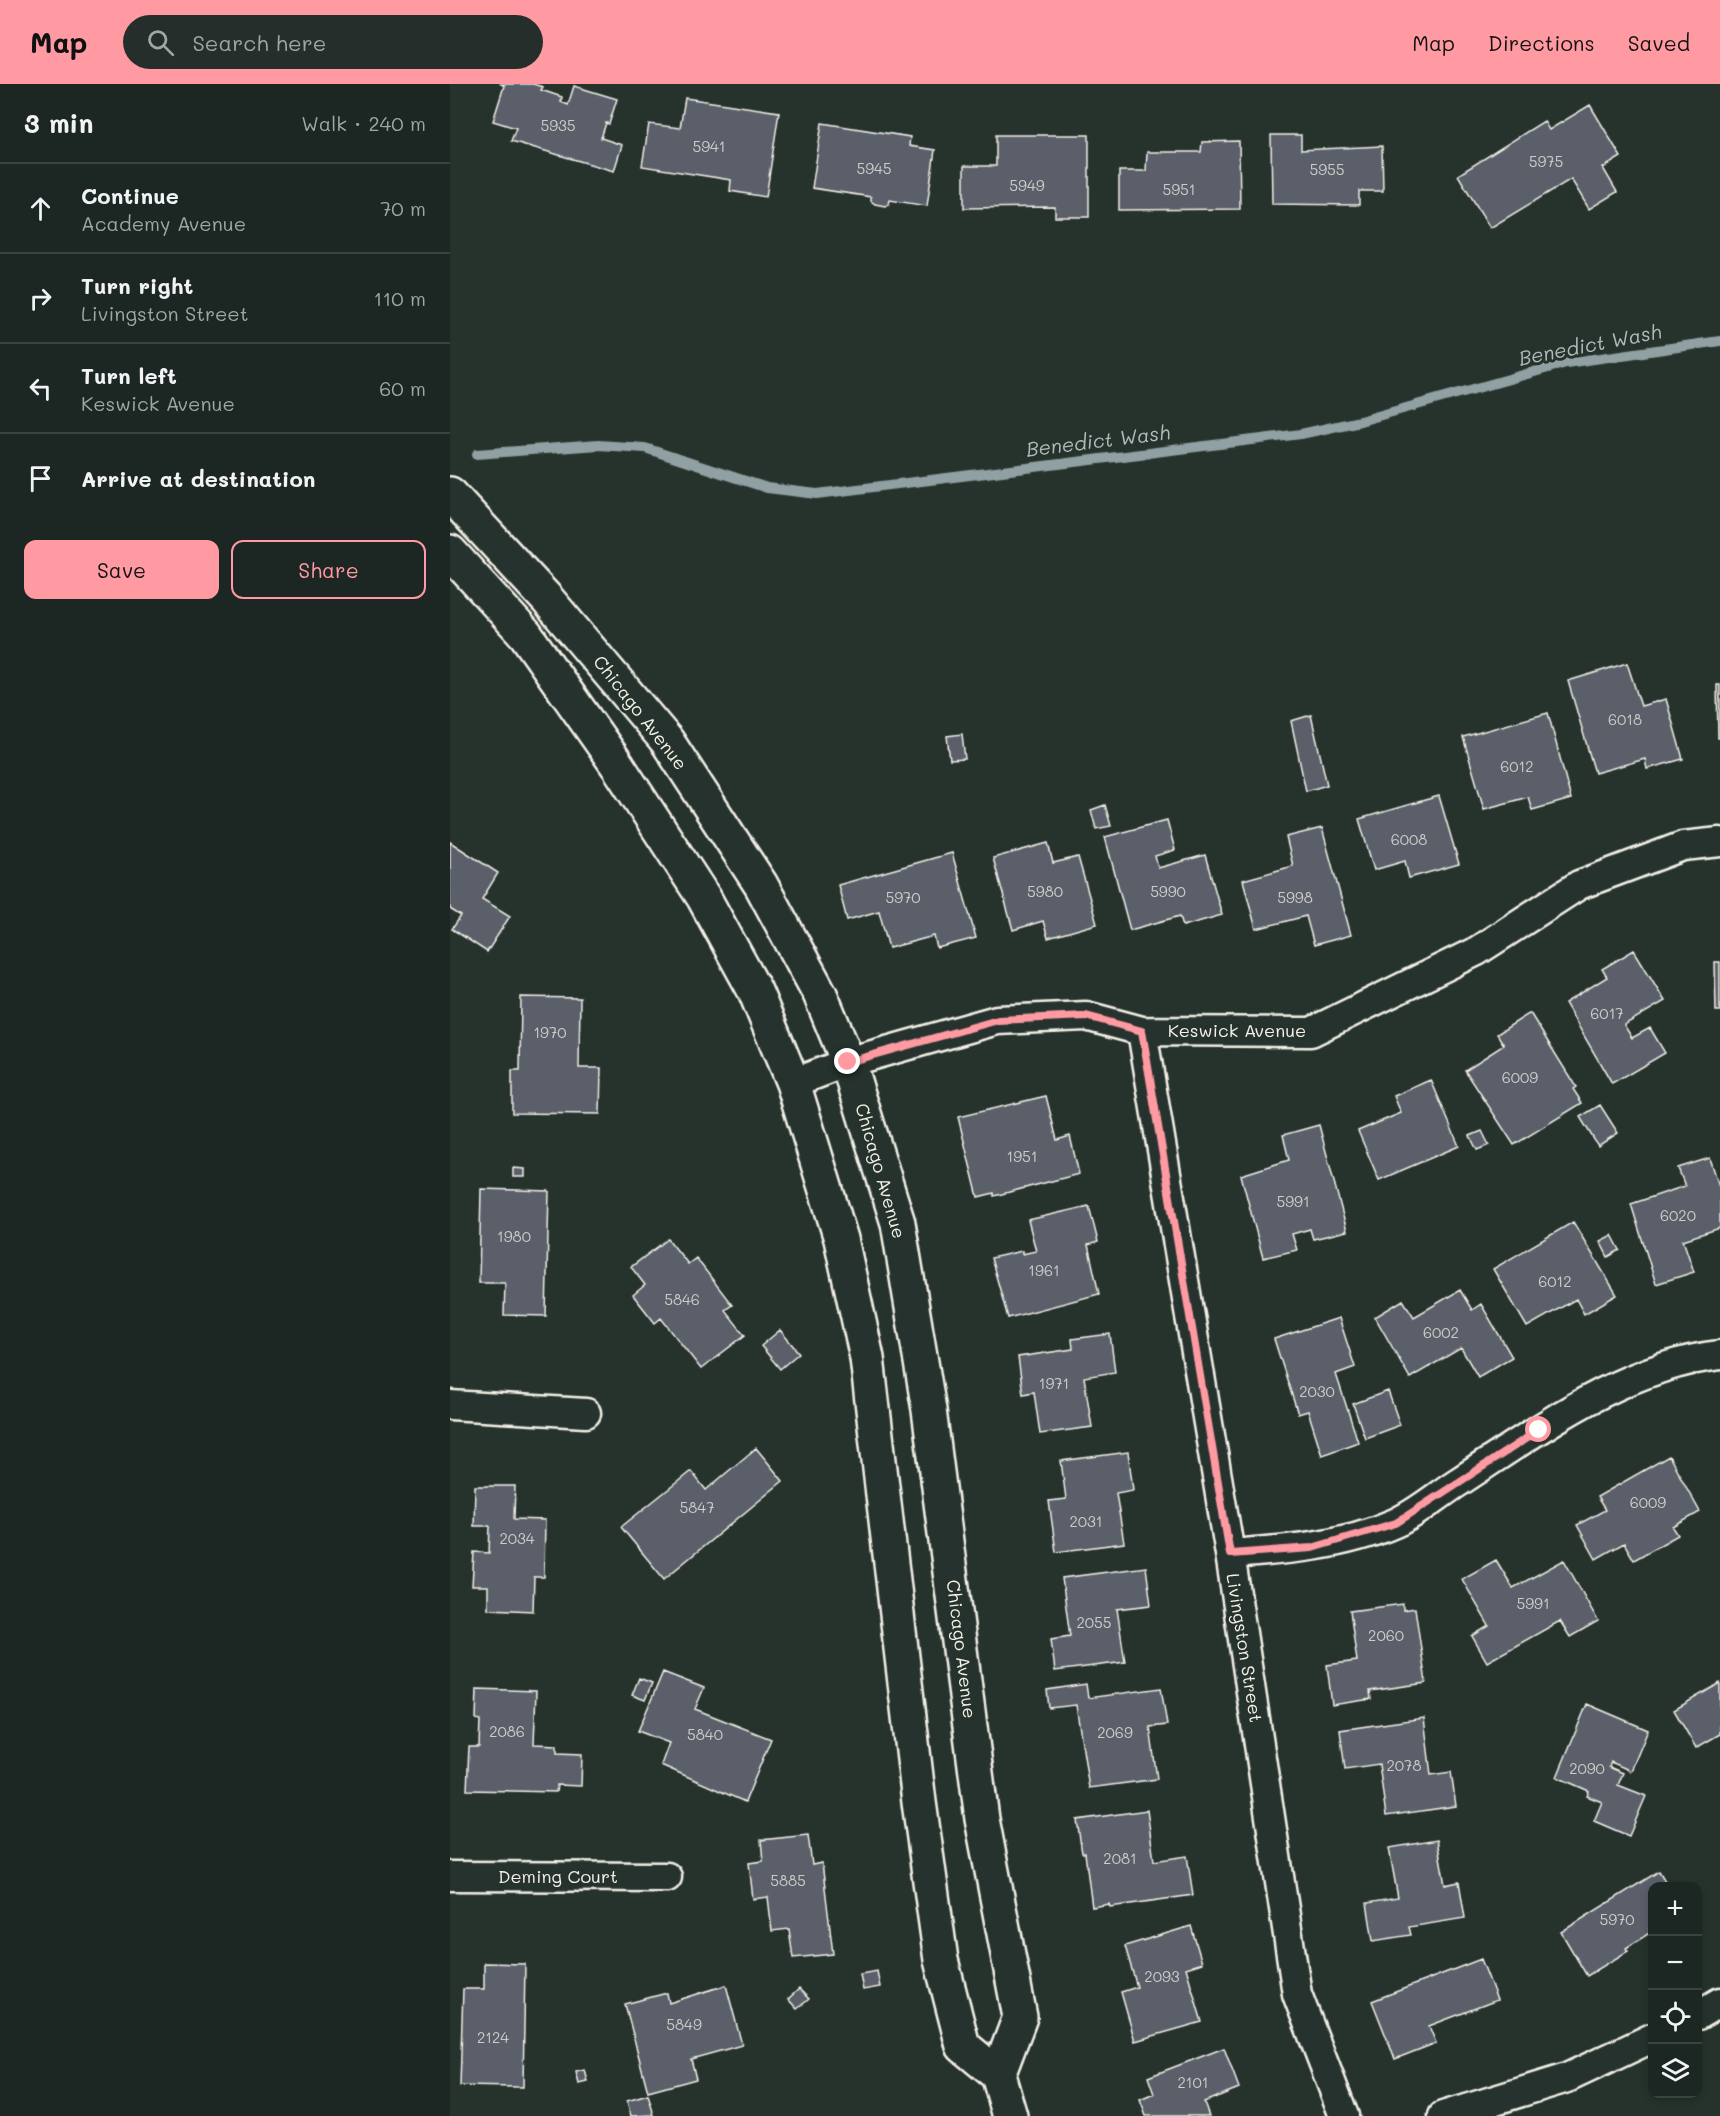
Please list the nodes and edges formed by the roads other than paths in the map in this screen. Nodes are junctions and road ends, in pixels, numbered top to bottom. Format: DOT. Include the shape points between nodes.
graph roads {
  1 [pos="450,494"];
  2 [pos="450,552"];
  3 [pos="1720,842"];
  4 [pos="1142,1031"];
  5 [pos="848,1062"];
  6 [pos="793,1083"];
  7 [pos="1720,1355"];
  8 [pos="450,1405"];
  9 [pos="586,1413"];
  10 [pos="1230,1554"];
  11 [pos="450,1876"];
  12 [pos="667,1877"];
  13 [pos="1720,2002"];
  14 [pos="1702,2013"];
  15 [pos="1648,2040"];
  16 [pos="998,2075"];
  17 [pos="1010,2116"];
  18 [pos="1344,2116"];
  19 [pos="1443,2116"];
  1 -- 5 [label="main road, Chicago Avenue" via="547,599 667,741 761,885 820,994"];
  2 -- 6 [label="main road" via="526,635 704,898 755,991"];
  3 -- 4 [label="street, Keswick Avenue" via="1683,846 1579,885 1477,951 1311,1032"];
  4 -- 5 [label="street, Keswick Avenue" via="1086,1016 998,1020"];
  4 -- 10 [label="street, Livingston Street"];
  5 -- 6 [label="street, Keswick Avenue"];
  5 -- 16 [label="main road, Chicago Avenue" via="898,1223 931,1422 982,1819 1020,2017"];
  6 -- 16 [label="main road" via="841,1239 867,1358 941,1960 963,2046"];
  7 -- 10 [label="street" via="1690,1358 1622,1383 1539,1430 1396,1523 1312,1548"];
  8 -- 9 [label="street"];
  10 -- 18 [label="street, Livingston Street" via="1297,1994"];
  11 -- 12 [label="street, Deming Court"];
  13 -- 14 [label="street"];
  15 -- 19 [label="street" via="1567,2078"];
  16 -- 17 [label="main road"];
}
